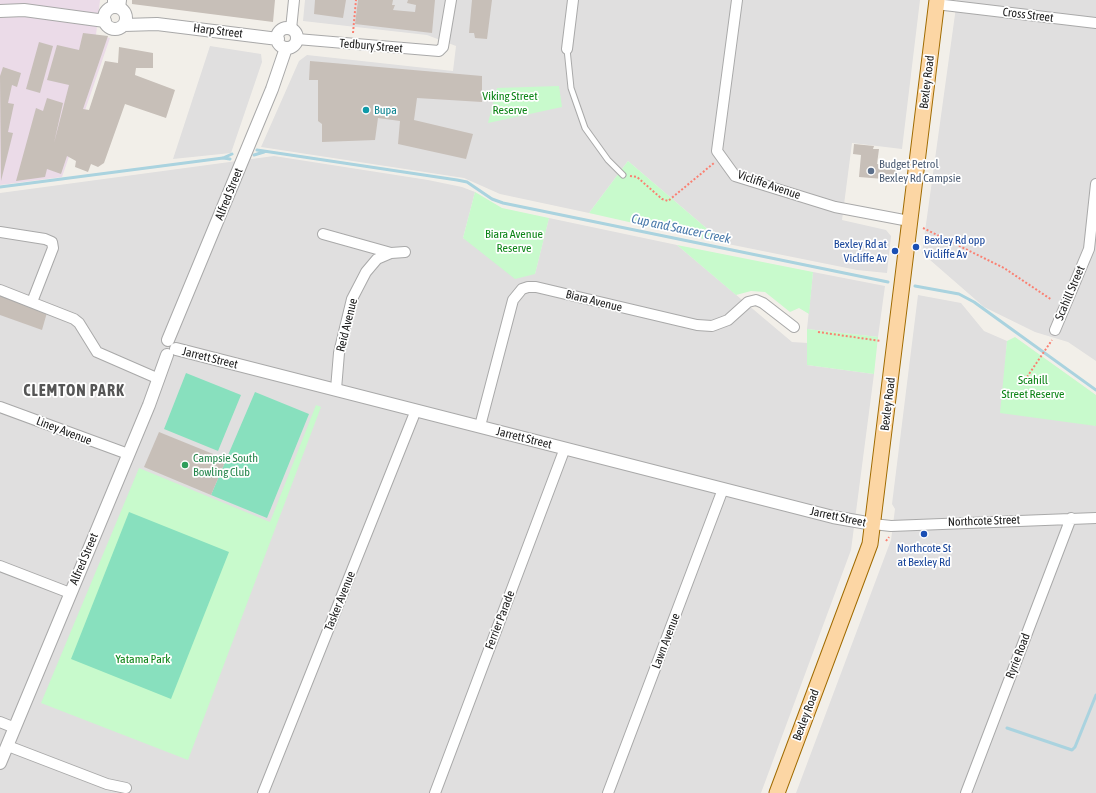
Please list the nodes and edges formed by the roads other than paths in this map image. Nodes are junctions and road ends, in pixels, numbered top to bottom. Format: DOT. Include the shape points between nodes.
graph roads {
  1 [pos="294,0"];
  2 [pos="451,0"];
  3 [pos="573,0"];
  4 [pos="737,0"];
  5 [pos="937,2"];
  6 [pos="0,4"];
  7 [pos="0,10"];
  8 [pos="24,10"];
  9 [pos="116,11"];
  10 [pos="1096,23"];
  11 [pos="294,34"];
  12 [pos="282,44"];
  13 [pos="567,49"];
  14 [pos="623,175"];
  15 [pos="1096,184"];
  16 [pos="909,221"];
  17 [pos="0,232"];
  18 [pos="322,234"];
  19 [pos="405,252"];
  20 [pos="391,253"];
  21 [pos="0,290"];
  22 [pos="32,302"];
  23 [pos="794,327"];
  24 [pos="1055,330"];
  25 [pos="170,348"];
  26 [pos="159,379"];
  27 [pos="336,389"];
  28 [pos="0,407"];
  29 [pos="416,410"];
  30 [pos="480,426"];
  31 [pos="565,448"];
  32 [pos="128,454"];
  33 [pos="723,489"];
  34 [pos="1071,518"];
  35 [pos="1096,518"];
  36 [pos="873,524"];
  37 [pos="0,566"];
  38 [pos="70,593"];
  39 [pos="0,722"];
  40 [pos="15,728"];
  41 [pos="8,746"];
  42 [pos="0,763"];
  43 [pos="126,788"];
  44 [pos="263,793"];
  45 [pos="436,793"];
  46 [pos="608,793"];
  47 [pos="777,793"];
  48 [pos="966,793"];
  1 -- 11 [label="street"];
  2 -- 11 [label="street, Tedbury Street" via="443,47 439,51"];
  3 -- 13 [label="street"];
  4 -- 16 [label="street, Vicliffe Avenue" via="717,151 735,176 836,207"];
  5 -- 10 [label="street, Cross Street"];
  5 -- 16 [label="main road, Bexley Road"];
  6 -- 8 [label="street, Harp Street"];
  7 -- 8 [label="street, Harp Street"];
  8 -- 9 [label="street, Harp Street" via="92,20"];
  9 -- 12 [label="street, Harp Street" via="157,24"];
  11 -- 12 [label="street" via="292,47"];
  11 -- 12 [label="street" via="282,31"];
  12 -- 25 [label="street, Alfred Street" via="272,89"];
  13 -- 14 [label="lane" via="571,88 585,128 608,160"];
  15 -- 24 [label="street, Scahill Street" via="1089,249"];
  16 -- 36 [label="main road, Bexley Road"];
  17 -- 22 [label="street" via="52,242 53,248"];
  18 -- 20 [label="street, Reid Avenue"];
  19 -- 20 [label="street, Reid Avenue"];
  20 -- 27 [label="street, Reid Avenue" via="377,259 366,272 352,299 339,353"];
  21 -- 22 [label="street"];
  22 -- 26 [label="street" via="74,319 97,352"];
  23 -- 30 [label="street, Biara Avenue" via="764,303 756,300 748,302 728,320 712,326 697,325 528,287 522,289 513,300"];
  25 -- 26 [label="street, Alfred Street"];
  25 -- 27 [label="street, Jarrett Street"];
  26 -- 32 [label="street, Alfred Street"];
  27 -- 29 [label="street, Jarrett Street"];
  28 -- 32 [label="street, Liney Avenue"];
  29 -- 30 [label="street, Jarrett Street"];
  29 -- 44 [label="street, Tasker Avenue"];
  30 -- 31 [label="street, Jarrett Street"];
  31 -- 33 [label="street, Jarrett Street"];
  31 -- 45 [label="street, Ferrier Parade"];
  32 -- 38 [label="street, Alfred Street"];
  33 -- 36 [label="street, Jarrett Street" via="833,517"];
  33 -- 46 [label="street, Lawn Avenue"];
  34 -- 35 [label="street, Northcote Street"];
  34 -- 36 [label="street, Northcote Street" via="890,526"];
  34 -- 48 [label="street, Ryrie Road"];
  36 -- 47 [label="main road, Bexley Road" via="863,567"];
  37 -- 38 [label="street"];
  38 -- 40 [label="street, Alfred Street"];
  39 -- 40 [label="street"];
  40 -- 41 [label="street, Alfred Street"];
  41 -- 42 [label="street, Alfred Street"];
  41 -- 43 [label="street" via="107,784"];
}
